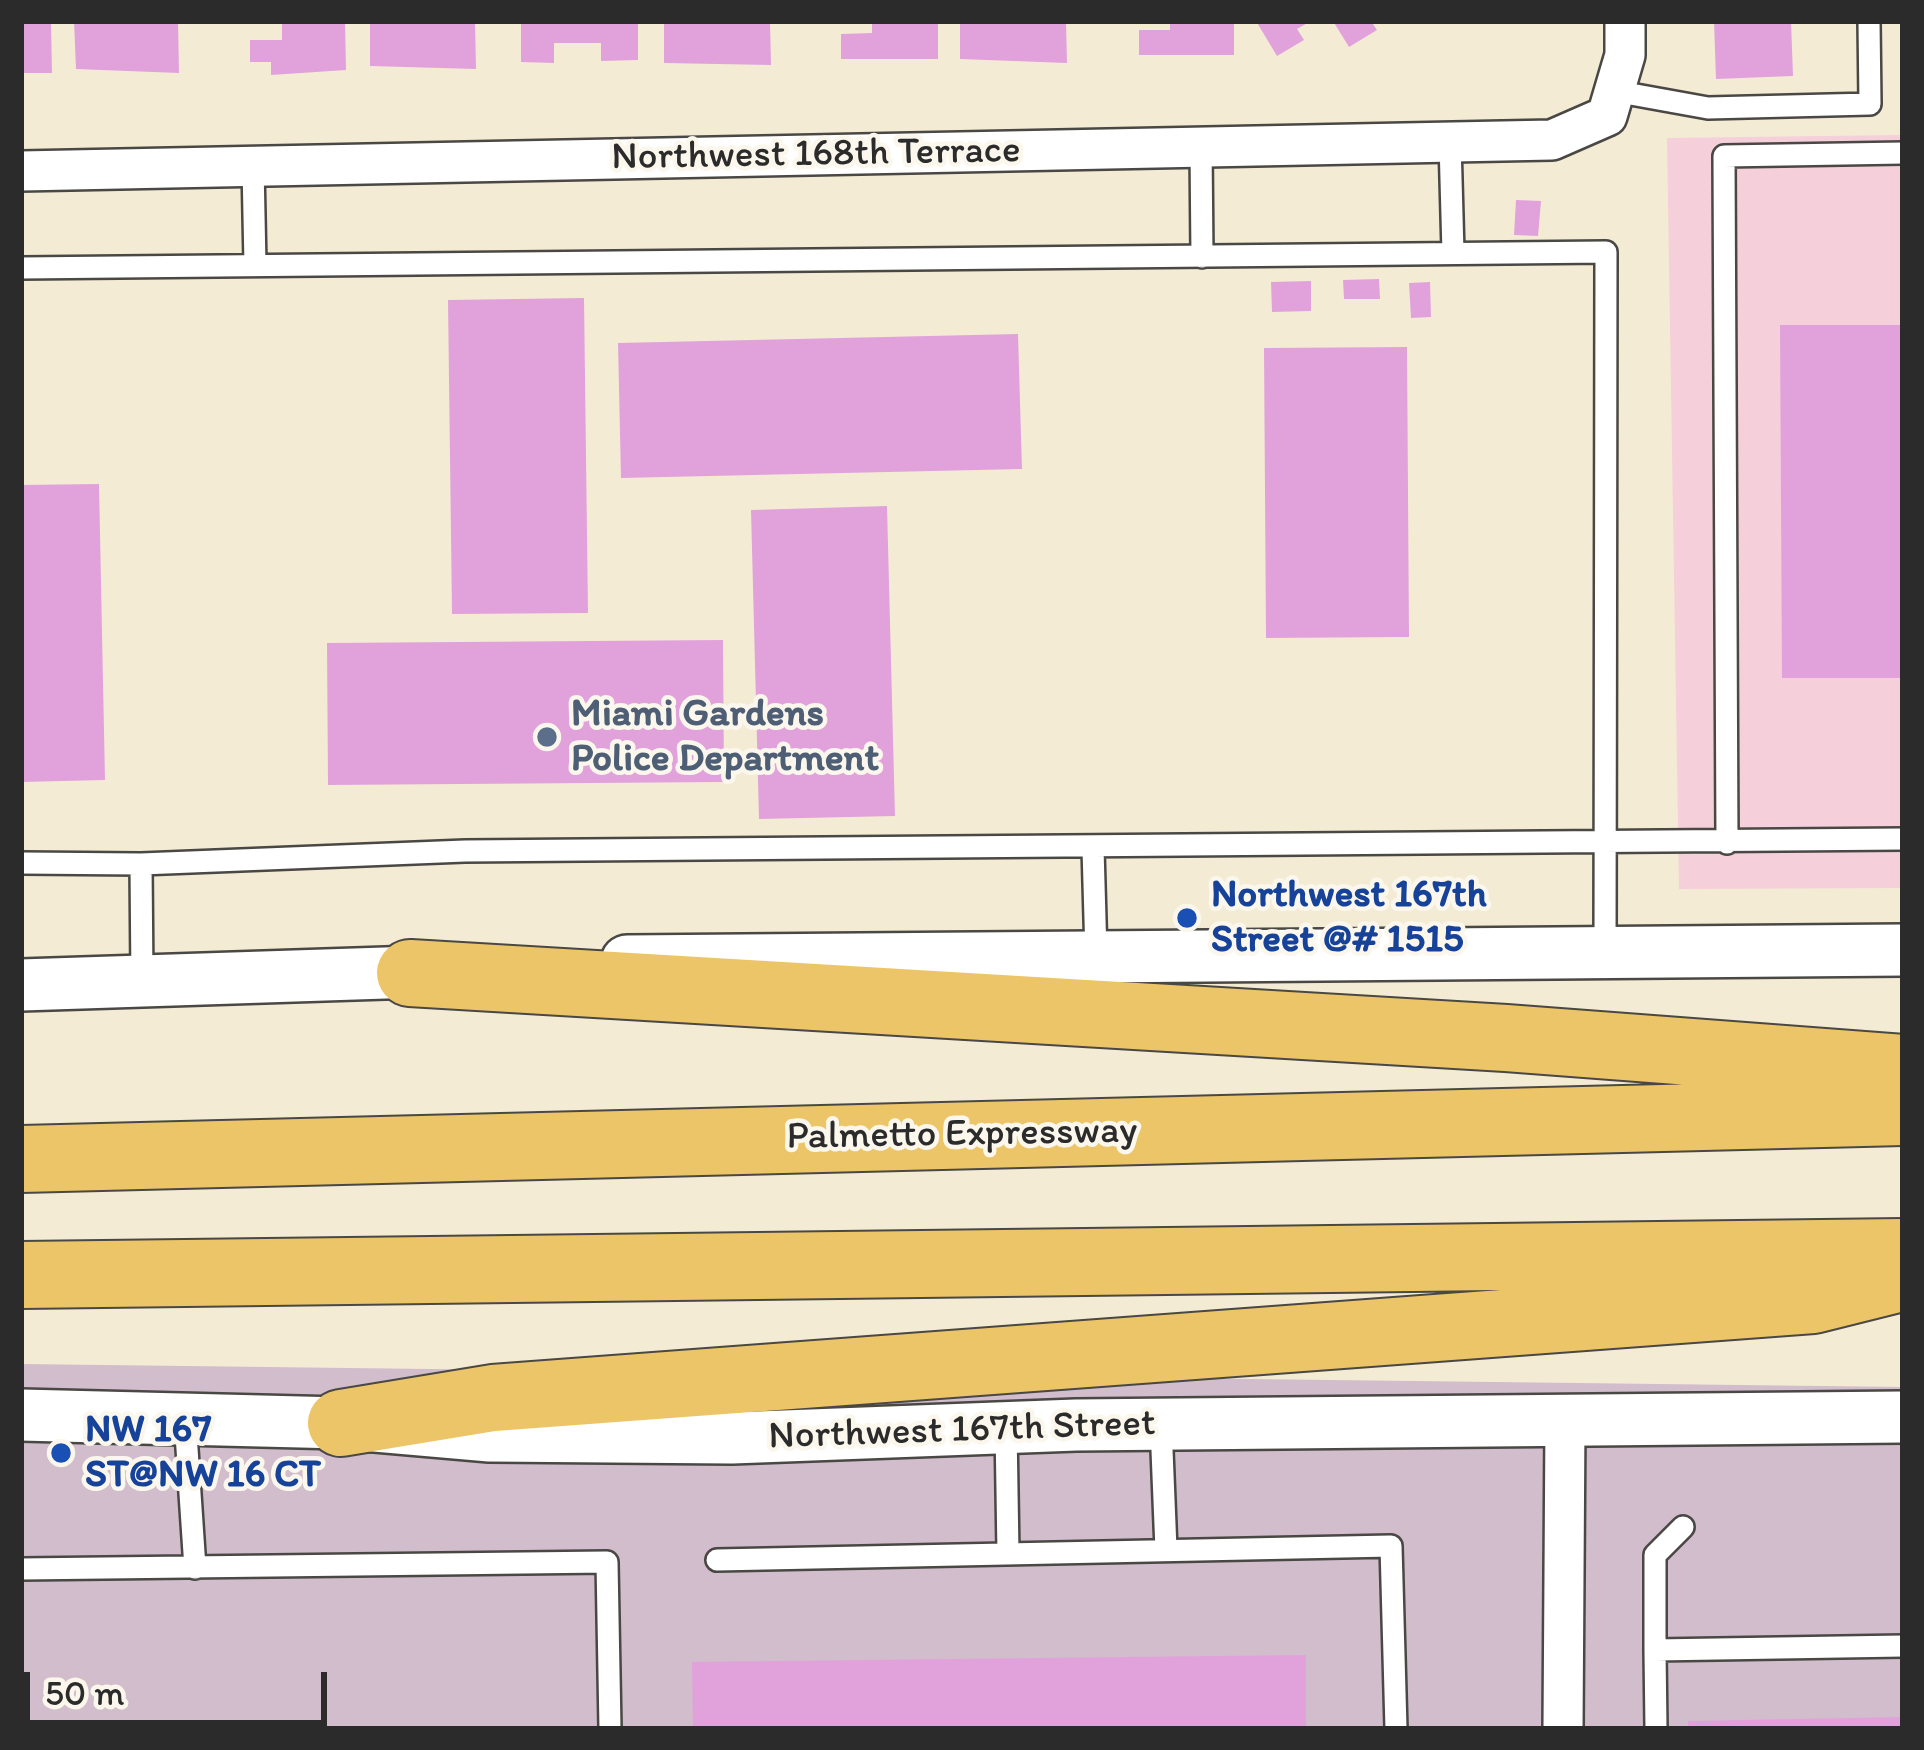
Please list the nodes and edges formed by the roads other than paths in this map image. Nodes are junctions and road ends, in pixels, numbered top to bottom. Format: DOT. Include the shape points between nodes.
graph roads {
  1 [pos="1625,21"];
  2 [pos="1869,21"];
  3 [pos="1611,104"];
  4 [pos="1450,142"];
  5 [pos="1201,147"];
  6 [pos="1903,153"];
  7 [pos="254,166"];
  8 [pos="21,171"];
  9 [pos="1453,253"];
  10 [pos="1202,256"];
  11 [pos="255,265"];
  12 [pos="21,268"];
  13 [pos="1903,839"];
  14 [pos="1727,843"];
  15 [pos="1606,846"];
  16 [pos="1093,848"];
  17 [pos="21,863"];
  18 [pos="142,864"];
  19 [pos="1903,950"];
  20 [pos="1605,955"];
  21 [pos="1096,958"];
  22 [pos="410,973"];
  23 [pos="142,982"];
  24 [pos="21,986"];
  25 [pos="1903,1068"];
  26 [pos="1903,1112"];
  27 [pos="21,1159"];
  28 [pos="1903,1252"];
  29 [pos="21,1275"];
  30 [pos="1903,1277"];
  31 [pos="21,1415"];
  32 [pos="1903,1417"];
  33 [pos="185,1419"];
  34 [pos="1565,1420"];
  35 [pos="341,1423"];
  36 [pos="1161,1424"];
  37 [pos="1006,1428"];
  38 [pos="1683,1527"];
  39 [pos="1166,1550"];
  40 [pos="1008,1554"];
  41 [pos="717,1560"];
  42 [pos="195,1568"];
  43 [pos="21,1569"];
  44 [pos="1903,1646"];
  45 [pos="1655,1650"];
  46 [pos="610,1729"];
  47 [pos="1396,1729"];
  48 [pos="1563,1729"];
  49 [pos="1656,1729"];
  1 -- 3 [label="street"];
  2 -- 3 [label="lane" via="1870,104"];
  3 -- 4 [label="street, Northwest 168th Terrace" via="1552,140"];
  4 -- 5 [label="street, Northwest 168th Terrace"];
  4 -- 9 [label="lane"];
  5 -- 7 [label="street, Northwest 168th Terrace"];
  5 -- 10 [label="lane"];
  6 -- 14 [label="lane" via="1724,157"];
  7 -- 8 [label="street, Northwest 168th Terrace"];
  7 -- 11 [label="lane"];
  9 -- 10 [label="lane"];
  9 -- 15 [label="lane" via="1606,252"];
  10 -- 11 [label="lane"];
  11 -- 12 [label="lane"];
  13 -- 14 [label="lane"];
  14 -- 15 [label="lane"];
  15 -- 16 [label="lane"];
  15 -- 20 [label="lane"];
  16 -- 18 [label="lane" via="465,851"];
  16 -- 21 [label="lane"];
  17 -- 18 [label="lane"];
  18 -- 23 [label="lane"];
  19 -- 20 [label="street"];
  20 -- 21 [label="street"];
  21 -- 22 [label="street" via="709,956"];
  22 -- 23 [label="street"];
  22 -- 25 [label="highway"];
  23 -- 24 [label="street"];
  26 -- 27 [label="highway, Palmetto Expressway"];
  28 -- 29 [label="highway"];
  30 -- 35 [label="highway" via="1813,1300 493,1398"];
  31 -- 33 [label="street, Northwest 167th Street"];
  32 -- 34 [label="street, Northwest 167th Street"];
  33 -- 35 [label="street, Northwest 167th Street"];
  33 -- 42 [label="lane"];
  34 -- 36 [label="street, Northwest 167th Street"];
  34 -- 48 [label="street"];
  35 -- 37 [label="street, Northwest 167th Street" via="490,1436 732,1438"];
  36 -- 37 [label="street, Northwest 167th Street"];
  36 -- 39 [label="lane"];
  37 -- 40 [label="lane"];
  38 -- 45 [label="lane" via="1655,1555"];
  39 -- 40 [label="lane"];
  39 -- 47 [label="lane" via="1391,1546"];
  40 -- 41 [label="lane"];
  42 -- 43 [label="lane"];
  42 -- 46 [label="lane" via="607,1562"];
  44 -- 45 [label="lane"];
  45 -- 49 [label="lane"];
}
